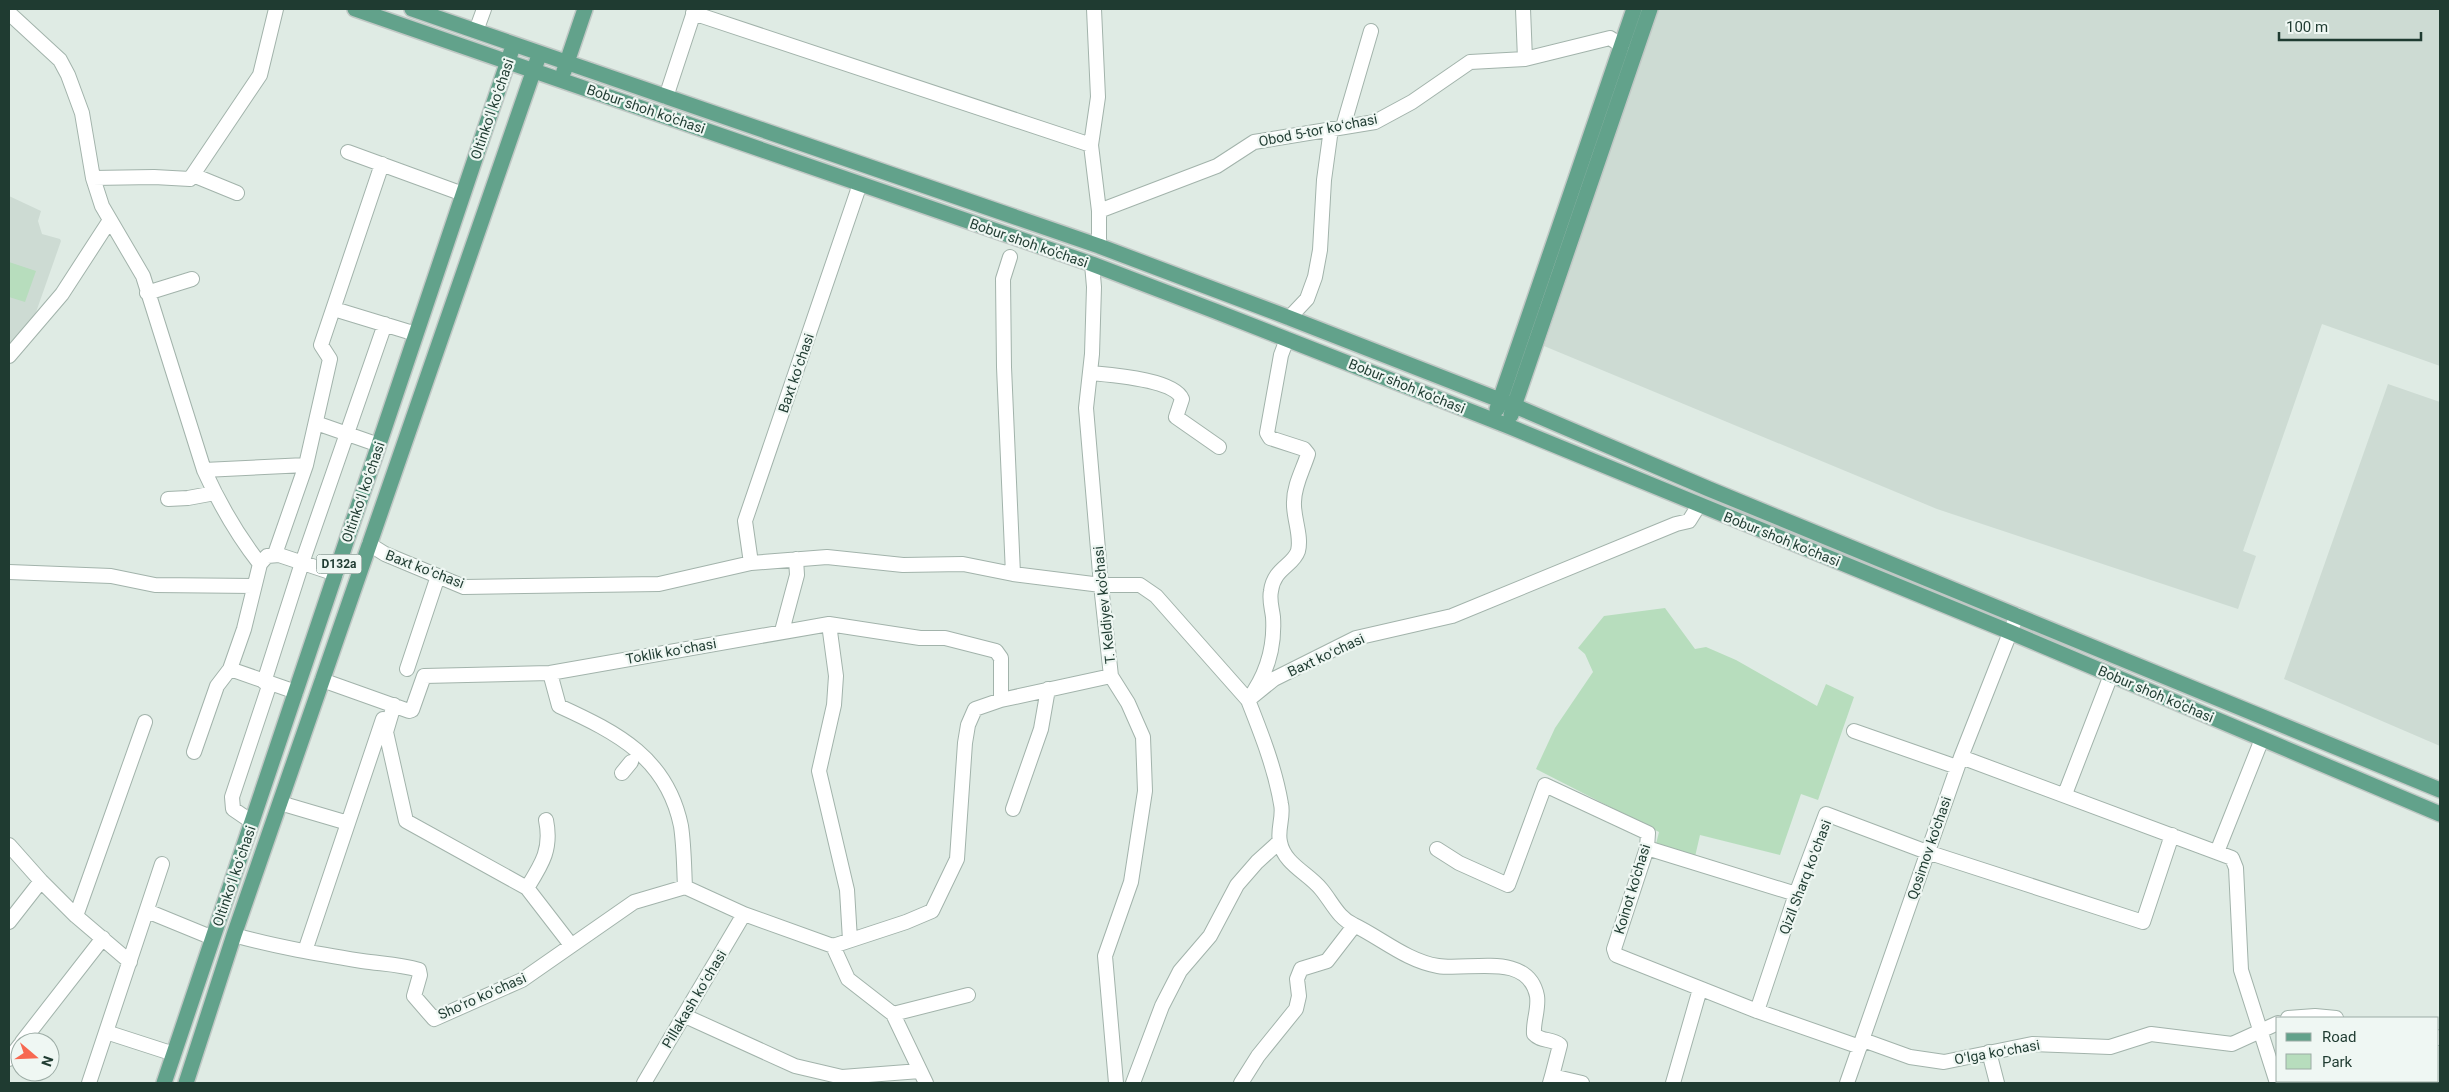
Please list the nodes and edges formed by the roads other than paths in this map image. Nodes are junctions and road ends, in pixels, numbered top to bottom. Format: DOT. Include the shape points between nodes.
graph roads {
  1 [pos="276,9"];
  2 [pos="355,9"];
  3 [pos="412,9"];
  4 [pos="484,9"];
  5 [pos="585,9"];
  6 [pos="1094,9"];
  7 [pos="1523,9"];
  8 [pos="1634,9"];
  9 [pos="1650,9"];
  10 [pos="694,11"];
  11 [pos="9,13"];
  12 [pos="476,31"];
  13 [pos="1371,31"];
  14 [pos="514,44"];
  15 [pos="1619,52"];
  16 [pos="540,53"];
  17 [pos="1524,59"];
  18 [pos="508,61"];
  19 [pos="567,62"];
  20 [pos="1632,64"];
  21 [pos="533,70"];
  22 [pos="561,80"];
  23 [pos="500,86"];
  24 [pos="525,94"];
  25 [pos="666,97"];
  26 [pos="1337,128"];
  27 [pos="1091,145"];
  28 [pos="348,152"];
  29 [pos="382,164"];
  30 [pos="193,175"];
  31 [pos="92,178"];
  32 [pos="860,184"];
  33 [pos="237,192"];
  34 [pos="463,194"];
  35 [pos="1099,211"];
  36 [pos="110,220"];
  37 [pos="1098,246"];
  38 [pos="1010,257"];
  39 [pos="1092,264"];
  40 [pos="192,279"];
  41 [pos="147,292"];
  42 [pos="334,308"];
  43 [pos="1289,318"];
  44 [pos="385,324"];
  45 [pos="416,334"];
  46 [pos="1287,339"];
  47 [pos="9,356"];
  48 [pos="1090,373"];
  49 [pos="1508,403"];
  50 [pos="316,423"];
  51 [pos="1500,423"];
  52 [pos="347,434"];
  53 [pos="379,445"];
  54 [pos="1219,447"];
  55 [pos="306,465"];
  56 [pos="204,470"];
  57 [pos="214,493"];
  58 [pos="168,499"];
  59 [pos="1699,506"];
  60 [pos="369,544"];
  61 [pos="275,554"];
  62 [pos="796,559"];
  63 [pos="302,562"];
  64 [pos="752,563"];
  65 [pos="260,564"];
  66 [pos="9,572"];
  67 [pos="336,574"];
  68 [pos="1014,574"];
  69 [pos="438,576"];
  70 [pos="1101,585"];
  71 [pos="254,586"];
  72 [pos="2017,616"];
  73 [pos="829,624"];
  74 [pos="782,630"];
  75 [pos="2010,632"];
  76 [pos="230,669"];
  77 [pos="407,669"];
  78 [pos="550,673"];
  79 [pos="2111,675"];
  80 [pos="1112,676"];
  81 [pos="322,680"];
  82 [pos="267,683"];
  83 [pos="1048,689"];
  84 [pos="296,692"];
  85 [pos="1001,700"];
  86 [pos="1248,700"];
  87 [pos="391,704"];
  88 [pos="145,722"];
  89 [pos="1854,731"];
  90 [pos="2262,739"];
  91 [pos="194,752"];
  92 [pos="1959,762"];
  93 [pos="2440,790"];
  94 [pos="2065,794"];
  95 [pos="280,803"];
  96 [pos="1013,809"];
  97 [pos="2440,814"];
  98 [pos="546,820"];
  99 [pos="252,822"];
  100 [pos="348,823"];
  101 [pos="2172,835"];
  102 [pos="1280,842"];
  103 [pos="9,845"];
  104 [pos="1646,848"];
  105 [pos="1437,849"];
  106 [pos="1927,852"];
  107 [pos="2217,852"];
  108 [pos="162,864"];
  109 [pos="41,881"];
  110 [pos="685,887"];
  111 [pos="527,888"];
  112 [pos="1796,894"];
  113 [pos="744,914"];
  114 [pos="145,915"];
  115 [pos="76,916"];
  116 [pos="9,922"];
  117 [pos="1354,926"];
  118 [pos="234,935"];
  119 [pos="103,938"];
  120 [pos="213,938"];
  121 [pos="850,940"];
  122 [pos="571,945"];
  123 [pos="833,946"];
  124 [pos="305,951"];
  125 [pos="130,962"];
  126 [pos="1700,989"];
  127 [pos="968,996"];
  128 [pos="1757,1011"];
  129 [pos="893,1014"];
  130 [pos="685,1016"];
  131 [pos="2302,1017"];
  132 [pos="2326,1017"];
  133 [pos="2276,1024"];
  134 [pos="2259,1030"];
  135 [pos="30,1032"];
  136 [pos="106,1032"];
  137 [pos="1861,1044"];
  138 [pos="1989,1052"];
  139 [pos="174,1054"];
  140 [pos="923,1077"];
  141 [pos="1551,1080"];
  142 [pos="2276,1080"];
  143 [pos="89,1083"];
  144 [pos="164,1083"];
  145 [pos="186,1083"];
  146 [pos="644,1083"];
  147 [pos="1116,1083"];
  148 [pos="1133,1083"];
  149 [pos="1240,1083"];
  150 [pos="1582,1083"];
  151 [pos="1673,1083"];
  152 [pos="1847,1083"];
  153 [pos="1997,1083"];
  1 -- 30 [label="street" via="260,74"];
  2 -- 18 [label="main road, Bobur shoh ko'chasi"];
  3 -- 12 [label="main road, Bobur shoh ko'chasi"];
  4 -- 12 [label="street"];
  5 -- 19 [label="main road"];
  6 -- 27 [label="street" via="1098,97"];
  7 -- 17 [label="street"];
  8 -- 15 [label="main road"];
  9 -- 20 [label="main road"];
  10 -- 25 [label="street"];
  10 -- 27 [label="street"];
  11 -- 31 [label="street" via="60,60 82,113"];
  12 -- 14 [label="main road, Bobur shoh ko'chasi"];
  13 -- 26 [label="street"];
  14 -- 16 [label="main road, Bobur shoh ko'chasi"];
  14 -- 18 [label="main road, Oltinkoʻl koʻchasi / D132a"];
  15 -- 17 [label="street, Obod 5-tor koʻchasi" via="1610,38"];
  15 -- 20 [label="street, Obod 5-tor koʻchasi"];
  15 -- 49 [label="main road"];
  16 -- 19 [label="main road, Bobur shoh ko'chasi"];
  16 -- 21 [label="main road, Oltinkoʻl koʻchasi / D132a"];
  17 -- 26 [label="street, Obod 5-tor koʻchasi" via="1470,62 1412,102 1375,122"];
  18 -- 21 [label="main road, Bobur shoh ko'chasi"];
  18 -- 23 [label="main road, Oltinkoʻl koʻchasi / D132a"];
  19 -- 21 [label="main road"];
  19 -- 22 [label="main road"];
  19 -- 25 [label="main road, Bobur shoh ko'chasi"];
  20 -- 49 [label="main road"];
  21 -- 22 [label="main road, Bobur shoh ko'chasi"];
  21 -- 23 [label="main road" via="517,72"];
  21 -- 24 [label="main road, Oltinkoʻl koʻchasi / D132a"];
  22 -- 24 [label="main road" via="539,83"];
  22 -- 32 [label="main road, Bobur shoh ko'chasi"];
  23 -- 34 [label="main road, Oltinkoʻl koʻchasi / D132a"];
  24 -- 60 [label="main road, Oltinkoʻl koʻchasi / D132a"];
  25 -- 37 [label="main road, Bobur shoh ko'chasi"];
  26 -- 35 [label="street, Obod 5-tor koʻchasi" via="1254,142 1217,166"];
  26 -- 43 [label="street" via="1324,180 1315,278 1307,299"];
  27 -- 35 [label="street"];
  28 -- 29 [label="street"];
  29 -- 34 [label="street"];
  29 -- 42 [label="street"];
  30 -- 31 [label="street" via="182,180"];
  30 -- 33 [label="street"];
  31 -- 36 [label="street"];
  32 -- 39 [label="main road, Bobur shoh ko'chasi"];
  32 -- 64 [label="street, Baxt koʻchasi" via="745,521"];
  34 -- 45 [label="main road, Oltinkoʻl koʻchasi / D132a"];
  35 -- 37 [label="street"];
  36 -- 41 [label="street" via="143,276"];
  36 -- 47 [label="street" via="62,294"];
  37 -- 43 [label="main road, Bobur shoh ko'chasi"];
  38 -- 68 [label="street" via="1003,278 1004,366"];
  39 -- 46 [label="main road, Bobur shoh ko'chasi"];
  39 -- 48 [label="street, T. Keldiyev ko'chasi"];
  40 -- 41 [label="street"];
  41 -- 56 [label="street"];
  42 -- 44 [label="street"];
  42 -- 50 [label="street" via="321,345 330,359"];
  43 -- 49 [label="main road, Bobur shoh ko'chasi"];
  44 -- 45 [label="street"];
  44 -- 52 [label="street"];
  45 -- 53 [label="main road, Oltinkoʻl koʻchasi / D132a"];
  46 -- 51 [label="main road, Bobur shoh ko'chasi"];
  46 -- 86 [label="street" via="1281,355 1267,432 1270,438 1304,448 1308,454 1294,500 1298,549 1273,583 1270,597 1272,631 1267,665 1262,680"];
  48 -- 54 [label="street" via="1134,376 1176,392 1182,400 1176,418"];
  48 -- 70 [label="street, T. Keldiyev ko'chasi" via="1086,408"];
  49 -- 51 [label="main road"];
  49 -- 72 [label="main road, Bobur shoh ko'chasi"];
  50 -- 52 [label="street"];
  50 -- 55 [label="street"];
  51 -- 59 [label="main road, Bobur shoh ko'chasi"];
  52 -- 53 [label="street"];
  52 -- 63 [label="street"];
  53 -- 67 [label="main road, Oltinkoʻl koʻchasi / D132a"];
  55 -- 56 [label="street"];
  55 -- 61 [label="street"];
  56 -- 57 [label="street"];
  57 -- 58 [label="street"];
  57 -- 65 [label="street"];
  59 -- 75 [label="main road, Bobur shoh ko'chasi"];
  59 -- 86 [label="street, Baxt koʻchasi" via="1689,521 1459,613 1356,638 1274,679"];
  60 -- 69 [label="street, Baxt koʻchasi"];
  60 -- 81 [label="main road, Oltinkoʻl koʻchasi / D132a"];
  61 -- 63 [label="street"];
  61 -- 65 [label="street" via="267,556"];
  62 -- 64 [label="street, Baxt koʻchasi"];
  62 -- 68 [label="street, Baxt koʻchasi" via="827,557 903,565 963,564"];
  62 -- 74 [label="street" via="797,575"];
  63 -- 67 [label="street"];
  63 -- 82 [label="street"];
  64 -- 69 [label="street, Baxt koʻchasi" via="659,584 464,587"];
  65 -- 71 [label="street"];
  66 -- 71 [label="street" via="110,576 155,585"];
  67 -- 84 [label="main road, Oltinkoʻl koʻchasi / D132a"];
  68 -- 70 [label="street, Baxt koʻchasi"];
  69 -- 77 [label="street"];
  70 -- 80 [label="street, T. Keldiyev ko'chasi"];
  70 -- 86 [label="street, Baxt koʻchasi" via="1140,584 1156,596"];
  71 -- 76 [label="street"];
  72 -- 75 [label="street, Qosimov ko'chasi"];
  72 -- 93 [label="main road, Bobur shoh ko'chasi"];
  73 -- 74 [label="street, Toklik koʻchasi"];
  73 -- 85 [label="street, Toklik koʻchasi" via="920,638 945,638 996,652 1001,658"];
  73 -- 121 [label="street" via="836,676 834,705 819,772 847,890"];
  74 -- 78 [label="street, Toklik koʻchasi"];
  75 -- 79 [label="main road, Bobur shoh ko'chasi"];
  75 -- 92 [label="street, Qosimov ko'chasi"];
  76 -- 82 [label="street"];
  76 -- 91 [label="street" via="217,686"];
  78 -- 87 [label="street, Toklik koʻchasi" via="424,676 412,710"];
  78 -- 110 [label="street" via="559,706 589,720 633,760 661,774 673,797 681,827"];
  79 -- 90 [label="main road, Bobur shoh ko'chasi"];
  79 -- 94 [label="street"];
  80 -- 83 [label="street"];
  80 -- 147 [label="street, T. Keldiyev ko'chasi" via="1143,737 1145,791 1131,882 1105,956"];
  81 -- 87 [label="street, Toklik koʻchasi"];
  81 -- 95 [label="main road, Oltinkoʻl koʻchasi / D132a"];
  82 -- 84 [label="street"];
  82 -- 99 [label="street" via="232,797 233,809"];
  83 -- 85 [label="street"];
  83 -- 96 [label="street" via="1041,729"];
  84 -- 99 [label="main road, Oltinkoʻl koʻchasi / D132a"];
  85 -- 121 [label="street" via="975,709 968,726 957,859 932,911"];
  86 -- 102 [label="street" via="1282,806"];
  87 -- 100 [label="street"];
  87 -- 111 [label="street" via="386,732 406,821"];
  88 -- 115 [label="street"];
  89 -- 92 [label="street"];
  90 -- 97 [label="main road, Bobur shoh ko'chasi"];
  90 -- 107 [label="street"];
  92 -- 94 [label="street"];
  92 -- 106 [label="street, Qosimov ko'chasi"];
  94 -- 101 [label="street"];
  95 -- 100 [label="street"];
  95 -- 118 [label="main road, Oltinkoʻl koʻchasi / D132a"];
  98 -- 111 [label="street" via="549,837 542,863"];
  99 -- 120 [label="main road, Oltinkoʻl koʻchasi / D132a"];
  100 -- 124 [label="street"];
  101 -- 106 [label="street" via="2143,922"];
  101 -- 107 [label="street"];
  102 -- 117 [label="street" via="1293,865 1320,888 1335,910"];
  102 -- 148 [label="street" via="1237,885 1210,936 1180,971 1162,1006"];
  103 -- 109 [label="street"];
  104 -- 105 [label="street, Koinot ko'chasi" via="1648,833 1546,785 1508,885"];
  104 -- 112 [label="street"];
  104 -- 126 [label="street, Koinot ko'chasi" via="1614,949 1616,956"];
  106 -- 112 [label="street, Qizil Sharq koʻchasi" via="1826,814"];
  106 -- 137 [label="street, Qosimov ko'chasi"];
  107 -- 134 [label="street" via="2232,858 2236,868 2240,970"];
  108 -- 114 [label="street"];
  109 -- 115 [label="street"];
  109 -- 116 [label="street"];
  110 -- 113 [label="street"];
  110 -- 122 [label="street, Shoʻro koʻchasi" via="634,902"];
  111 -- 122 [label="street"];
  112 -- 128 [label="street, Qizil Sharq koʻchasi"];
  113 -- 123 [label="street"];
  113 -- 130 [label="street, Pillakash koʻchasi"];
  114 -- 120 [label="street" via="152,913"];
  114 -- 125 [label="street"];
  115 -- 119 [label="street"];
  117 -- 141 [label="street" via="1417,960 1439,966 1498,966 1518,970 1535,989 1538,1003 1534,1034 1537,1038 1560,1045"];
  117 -- 149 [label="street" via="1327,961 1301,968 1297,979 1299,996 1296,1009"];
  118 -- 124 [label="street, Shoʻro koʻchasi"];
  118 -- 145 [label="main road, Oltinkoʻl koʻchasi / D132a"];
  119 -- 125 [label="street"];
  119 -- 135 [label="street"];
  120 -- 139 [label="main road, Oltinkoʻl koʻchasi / D132a"];
  121 -- 123 [label="street"];
  122 -- 124 [label="street, Shoʻro koʻchasi" via="522,980 434,1019 414,996 419,970"];
  123 -- 129 [label="street" via="848,979"];
  125 -- 136 [label="street"];
  126 -- 128 [label="street, Koinot ko'chasi"];
  126 -- 151 [label="street"];
  127 -- 129 [label="street"];
  128 -- 137 [label="street, Koinot ko'chasi"];
  129 -- 140 [label="street"];
  130 -- 140 [label="street" via="795,1066 842,1077"];
  130 -- 146 [label="street, Pillakash koʻchasi"];
  131 -- 132 [label="street"];
  133 -- 134 [label="street, Oʻlga koʻchasi"];
  134 -- 138 [label="street, Oʻlga koʻchasi" via="2232,1044 2150,1034 2110,1047 2042,1043"];
  134 -- 142 [label="street"];
  136 -- 139 [label="street"];
  136 -- 143 [label="street"];
  137 -- 138 [label="street, Oʻlga koʻchasi" via="1944,1062"];
  137 -- 152 [label="street, Qosimov ko'chasi"];
  138 -- 153 [label="street"];
  139 -- 144 [label="main road, Oltinkoʻl koʻchasi / D132a"];
  141 -- 150 [label="street"];
}
